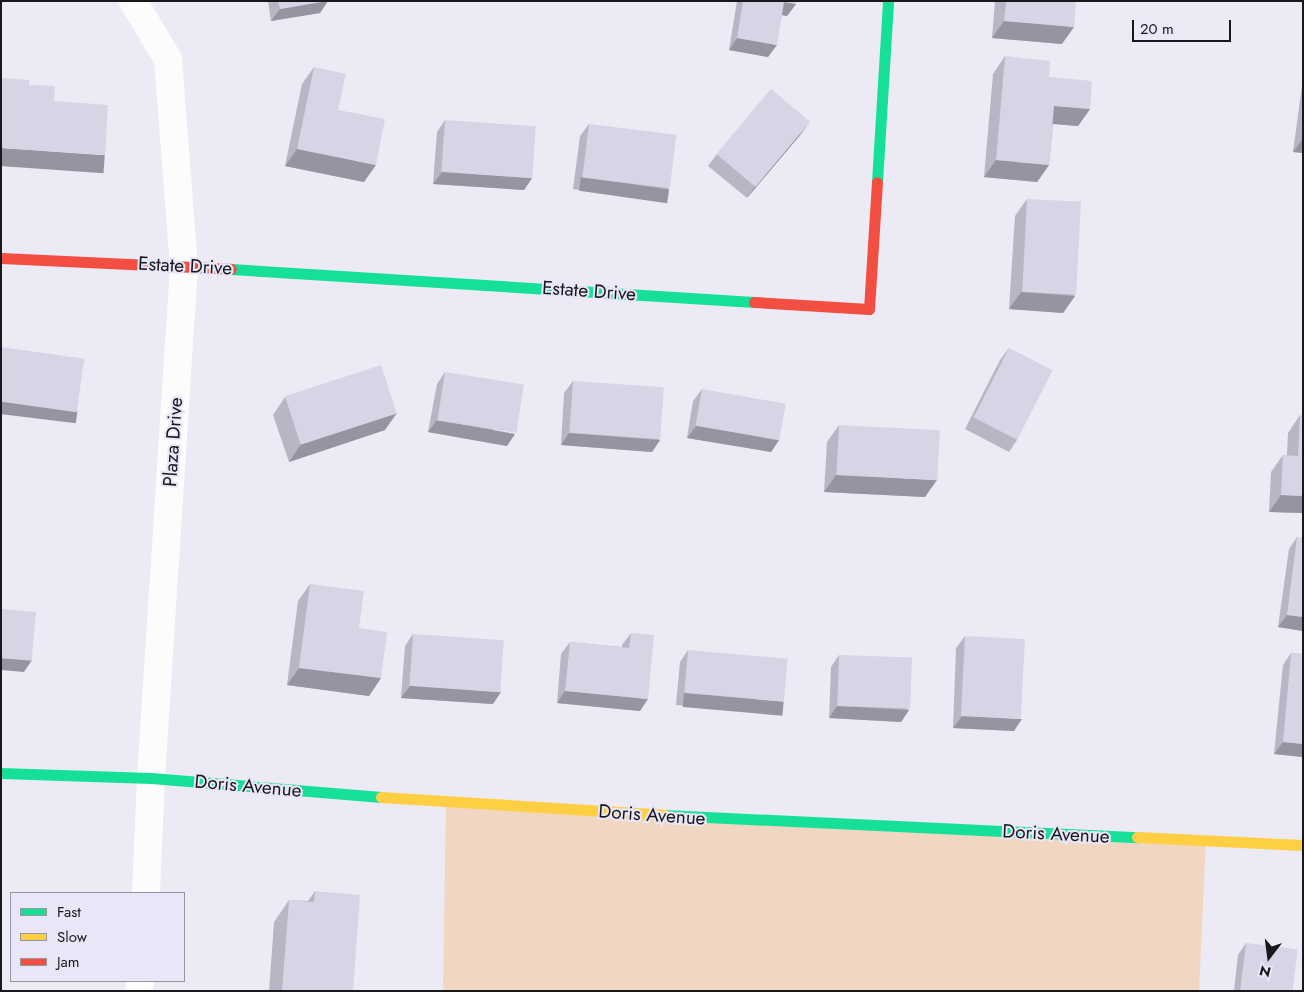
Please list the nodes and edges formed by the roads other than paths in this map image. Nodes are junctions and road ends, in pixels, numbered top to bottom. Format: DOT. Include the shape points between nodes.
graph roads {
  1 [pos="133,1"];
  2 [pos="888,1"];
  3 [pos="1,258"];
  4 [pos="184,266"];
  5 [pos="1,773"];
  6 [pos="151,778"];
  7 [pos="1303,845"];
  8 [pos="146,892"];
  1 -- 4 [label="street, Plaza Drive" via="168,58"];
  2 -- 4 [label="street, Estate Drive" via="869,309"];
  3 -- 4 [label="street, Estate Drive"];
  4 -- 6 [label="street, Plaza Drive"];
  5 -- 6 [label="street, Doris Avenue"];
  6 -- 7 [label="street, Doris Avenue" via="446,802 728,820"];
  6 -- 8 [label="street, Plaza Drive"];
}
